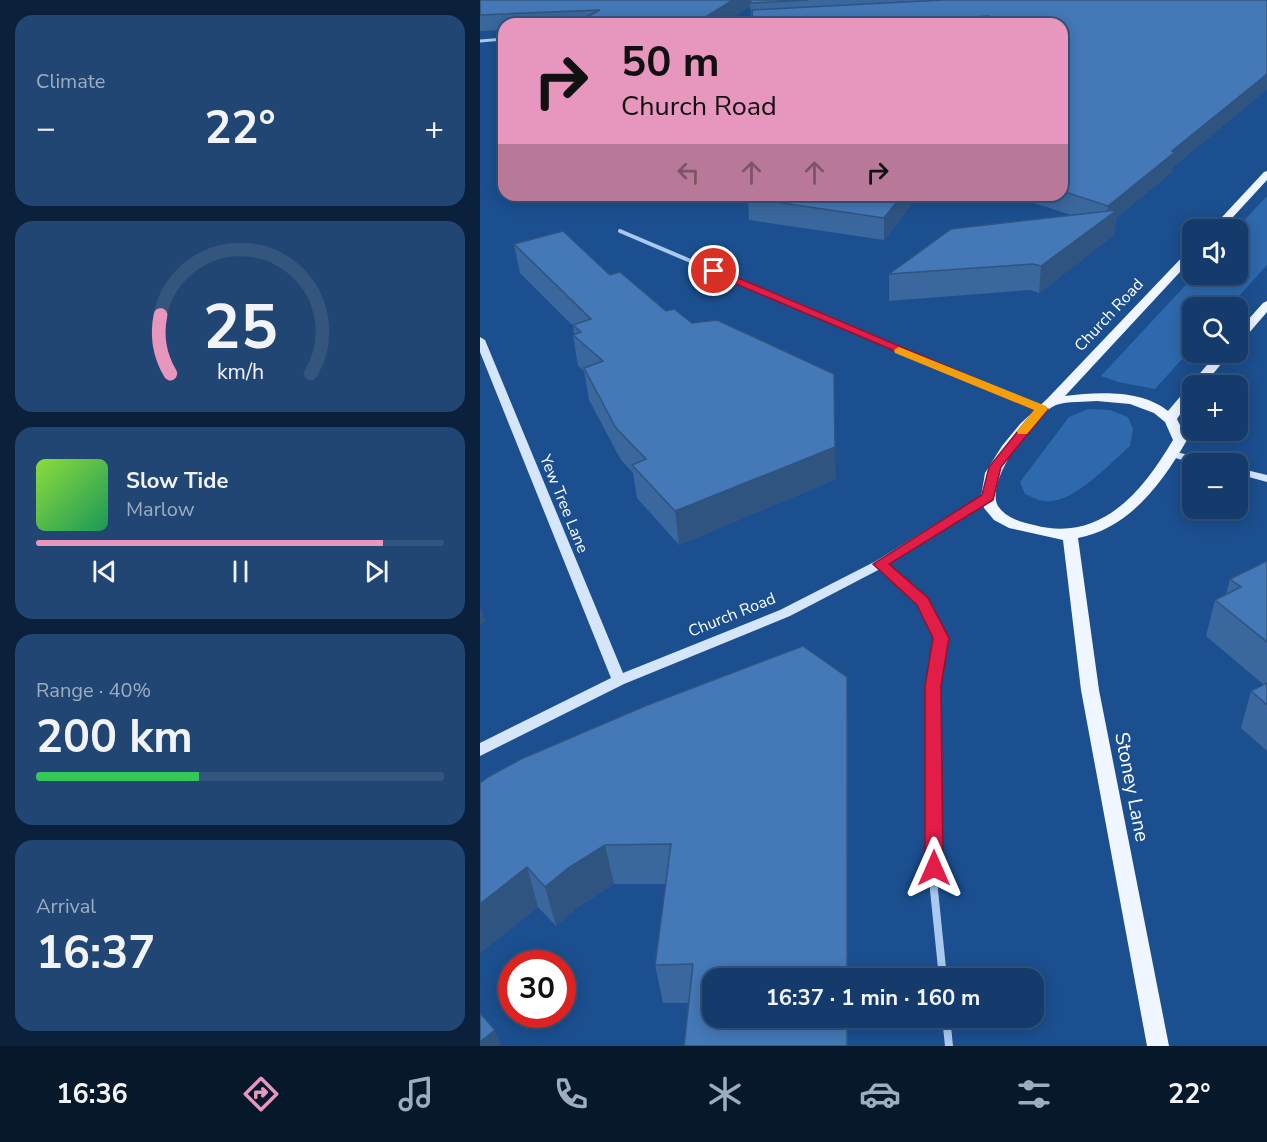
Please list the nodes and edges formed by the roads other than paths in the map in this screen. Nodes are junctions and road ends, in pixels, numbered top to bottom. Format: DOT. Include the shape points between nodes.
graph roads {
  1 [pos="498,40"];
  2 [pos="480,41"];
  3 [pos="1267,174"];
  4 [pos="1225,219"];
  5 [pos="620,231"];
  6 [pos="1182,264"];
  7 [pos="1267,305"];
  8 [pos="1248,327"];
  9 [pos="480,340"];
  10 [pos="1216,363"];
  11 [pos="1205,375"];
  12 [pos="1182,403"];
  13 [pos="1047,406"];
  14 [pos="1170,419"];
  15 [pos="1173,454"];
  16 [pos="1182,456"];
  17 [pos="1248,474"];
  18 [pos="1267,479"];
  19 [pos="988,497"];
  20 [pos="1070,535"];
  21 [pos="880,564"];
  22 [pos="619,680"];
  23 [pos="480,750"];
  24 [pos="942,968"];
  25 [pos="947,1028"];
  26 [pos="949,1046"];
  27 [pos="1158,1046"];
  1 -- 2 [label="street"];
  3 -- 4 [label="main road"];
  5 -- 13 [label="street"];
  6 -- 13 [label="main road, Church Road"];
  7 -- 8 [label="main road"];
  9 -- 22 [label="street, Yew Tree Lane"];
  10 -- 11 [label="main road"];
  12 -- 14 [label="main road"];
  13 -- 14 [label="main road" via="1080,397 1110,397 1137,402"];
  13 -- 19 [label="main road, Church Road" via="995,467"];
  14 -- 15 [label="main road" via="1180,440"];
  15 -- 16 [label="street"];
  15 -- 20 [label="main road" via="1143,495 1094,529"];
  17 -- 18 [label="street"];
  19 -- 20 [label="main road" via="994,511 1014,525"];
  19 -- 21 [label="street, Church Road"];
  20 -- 27 [label="main road, Stoney Lane" via="1090,690"];
  21 -- 22 [label="street, Church Road" via="785,613"];
  21 -- 24 [label="street" via="923,602 941,638 933,712 934,890"];
  22 -- 23 [label="street, Church Road"];
  25 -- 26 [label="street"];
}
